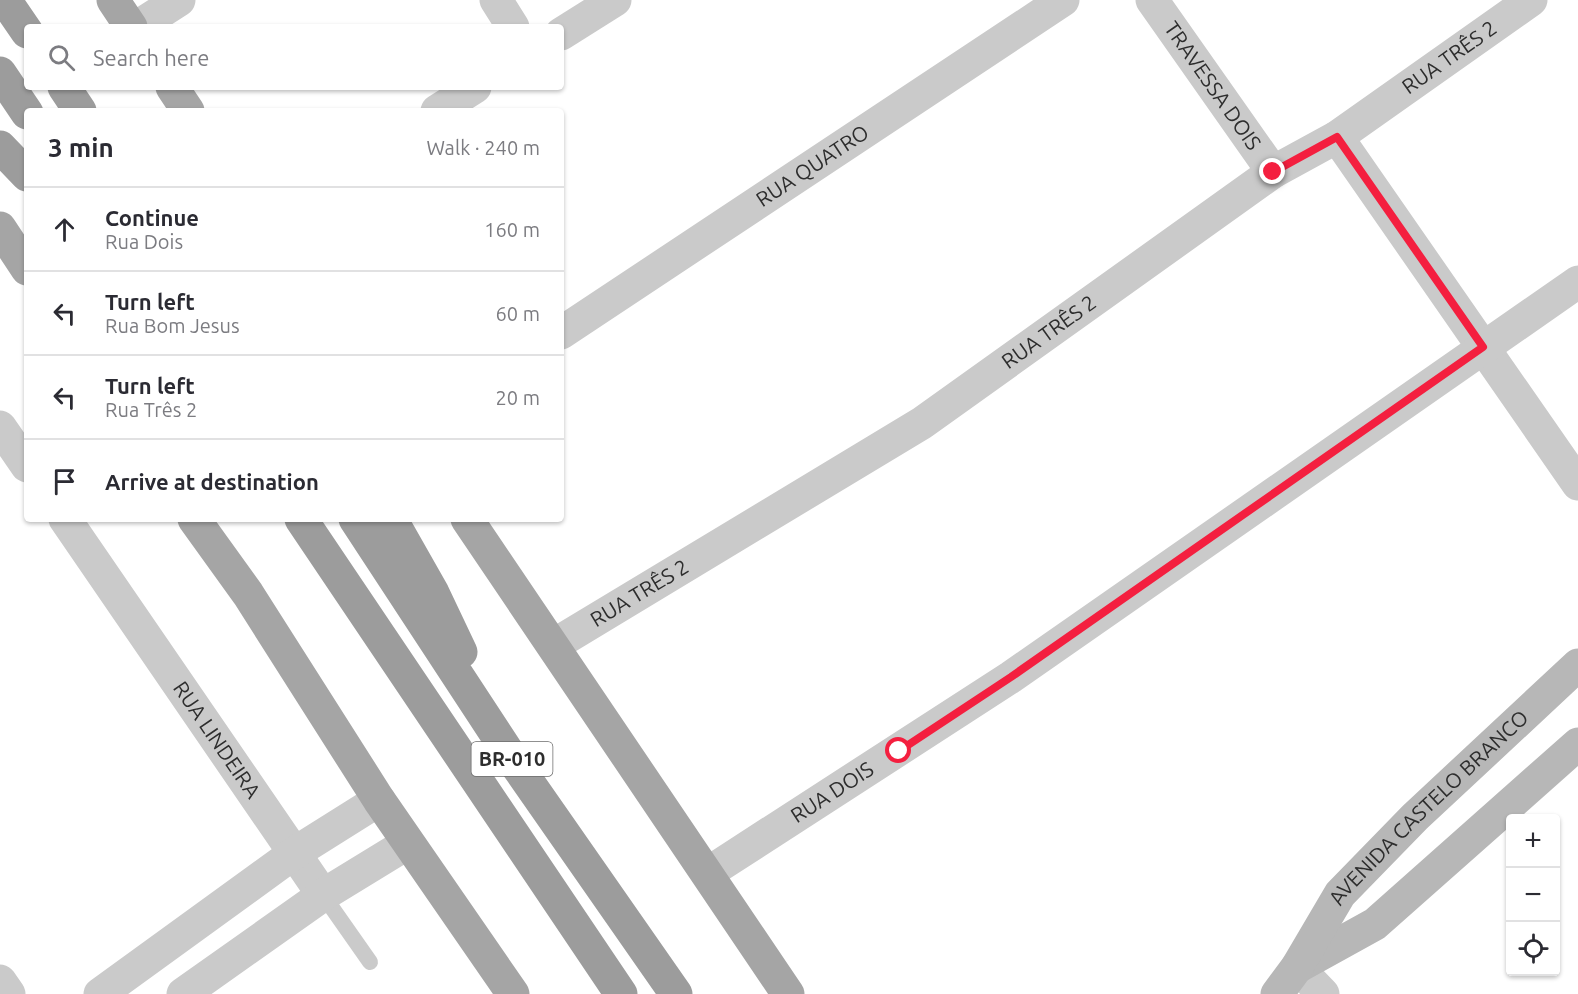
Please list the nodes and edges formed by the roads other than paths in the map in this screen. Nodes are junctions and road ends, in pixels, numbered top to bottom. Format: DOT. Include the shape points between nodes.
graph roads {
  1 [pos="5,0"];
  2 [pos="113,0"];
  3 [pos="179,0"];
  4 [pos="496,0"];
  5 [pos="615,0"];
  6 [pos="1063,0"];
  7 [pos="1152,0"];
  8 [pos="1531,0"];
  9 [pos="129,24"];
  10 [pos="142,24"];
  11 [pos="511,24"];
  12 [pos="24,28"];
  13 [pos="564,32"];
  14 [pos="0,73"];
  15 [pos="66,90"];
  16 [pos="174,90"];
  17 [pos="470,90"];
  18 [pos="78,108"];
  19 [pos="186,108"];
  20 [pos="442,108"];
  21 [pos="24,109"];
  22 [pos="1337,137"];
  23 [pos="0,147"];
  24 [pos="24,172"];
  25 [pos="1273,172"];
  26 [pos="0,228"];
  27 [pos="24,264"];
  28 [pos="1578,282"];
  29 [pos="564,331"];
  30 [pos="1483,347"];
  31 [pos="0,427"];
  32 [pos="24,462"];
  33 [pos="1578,484"];
  34 [pos="67,522"];
  35 [pos="196,522"];
  36 [pos="303,522"];
  37 [pos="357,522"];
  38 [pos="393,522"];
  39 [pos="469,522"];
  40 [pos="554,645"];
  41 [pos="1578,665"];
  42 [pos="482,714"];
  43 [pos="1578,744"];
  44 [pos="379,800"];
  45 [pos="408,843"];
  46 [pos="293,854"];
  47 [pos="708,873"];
  48 [pos="323,895"];
  49 [pos="370,962"];
  50 [pos="1297,967"];
  51 [pos="0,981"];
  52 [pos="9,994"];
  53 [pos="100,994"];
  54 [pos="183,994"];
  55 [pos="513,994"];
  56 [pos="621,994"];
  57 [pos="676,994"];
  58 [pos="788,994"];
  59 [pos="1277,994"];
  60 [pos="1323,994"];
  1 -- 12 [label="highway"];
  2 -- 9 [label="main road"];
  3 -- 10 [label="street"];
  4 -- 11 [label="street"];
  5 -- 13 [label="street"];
  6 -- 29 [label="street, RUA QUATRO"];
  7 -- 25 [label="street, TRAVESSA DOIS"];
  8 -- 22 [label="street, RUA TRÊS 2"];
  14 -- 21 [label="highway"];
  15 -- 18 [label="highway"];
  16 -- 19 [label="main road"];
  17 -- 20 [label="street"];
  22 -- 25 [label="street, RUA TRÊS 2"];
  22 -- 30 [label="street"];
  23 -- 24 [label="highway"];
  25 -- 40 [label="street, RUA TRÊS 2" via="922,423"];
  26 -- 27 [label="main road"];
  28 -- 30 [label="street, RUA DOIS"];
  30 -- 33 [label="street"];
  30 -- 47 [label="street, RUA DOIS" via="1011,677"];
  31 -- 32 [label="street"];
  34 -- 46 [label="street, RUA LINDEIRA"];
  35 -- 44 [label="main road" via="248,594"];
  36 -- 56 [label="highway, BR-010"];
  37 -- 42 [label="highway, BR-010"];
  38 -- 42 [label="highway" via="458,643"];
  39 -- 40 [label="main road"];
  40 -- 47 [label="main road"];
  41 -- 50 [label="main road, AVENIDA CASTELO BRANCO" via="1415,817 1340,894"];
  42 -- 57 [label="highway, BR-010"];
  43 -- 50 [label="main road, AVENIDA CASTELO BRANCO" via="1375,924"];
  44 -- 45 [label="main road"];
  44 -- 46 [label="street"];
  45 -- 48 [label="street"];
  45 -- 55 [label="main road"];
  46 -- 48 [label="street, RUA LINDEIRA"];
  46 -- 53 [label="street"];
  47 -- 58 [label="main road"];
  48 -- 49 [label="lane, RUA LINDEIRA"];
  48 -- 54 [label="street"];
  50 -- 59 [label="main road, AVENIDA CASTELO BRANCO"];
  50 -- 60 [label="street"];
  51 -- 52 [label="street"];
}
